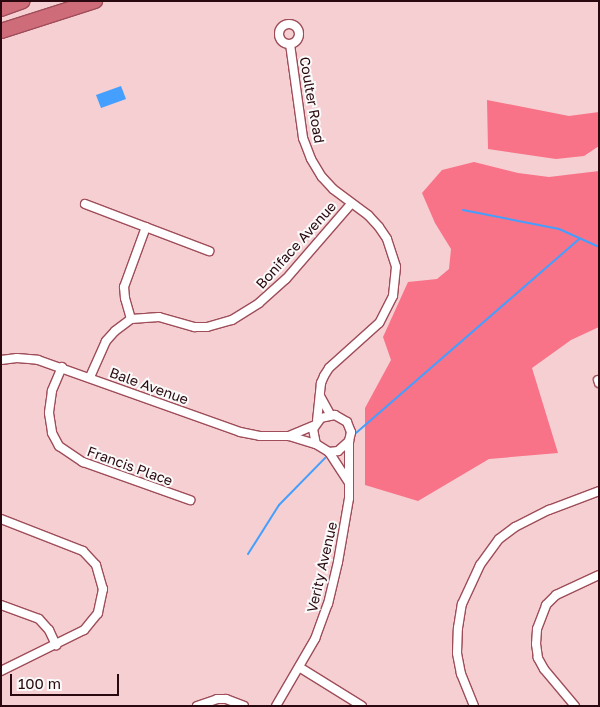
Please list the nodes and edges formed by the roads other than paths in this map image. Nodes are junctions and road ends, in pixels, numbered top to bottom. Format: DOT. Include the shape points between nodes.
graph roads {
  1 [pos="23,1"];
  2 [pos="95,1"];
  3 [pos="1,9"];
  4 [pos="1,31"];
  5 [pos="290,44"];
  6 [pos="85,204"];
  7 [pos="350,204"];
  8 [pos="146,227"];
  9 [pos="209,250"];
  10 [pos="131,318"];
  11 [pos="1,360"];
  12 [pos="62,367"];
  13 [pos="90,378"];
  14 [pos="320,396"];
  15 [pos="330,414"];
  16 [pos="316,423"];
  17 [pos="289,436"];
  18 [pos="349,441"];
  19 [pos="316,444"];
  20 [pos="329,452"];
  21 [pos="350,482"];
  22 [pos="599,492"];
  23 [pos="190,500"];
  24 [pos="1,519"];
  25 [pos="599,575"];
  26 [pos="1,605"];
  27 [pos="56,645"];
  28 [pos="299,667"];
  29 [pos="1,671"];
  30 [pos="196,706"];
  31 [pos="244,706"];
  32 [pos="276,706"];
  33 [pos="362,706"];
  34 [pos="474,706"];
  35 [pos="575,706"];
  1 -- 3 [label="highway"];
  2 -- 4 [label="highway"];
  5 -- 7 [label="street, Coulter Road" via="303,138 322,177"];
  6 -- 8 [label="street"];
  7 -- 10 [label="street, Boniface Avenue" via="272,293 232,320 207,327 159,317"];
  7 -- 14 [label="street, Coulter Road" via="368,215 387,239 396,278 392,296 379,323 329,368 321,383"];
  8 -- 9 [label="street"];
  8 -- 10 [label="street" via="124,287"];
  10 -- 13 [label="street" via="106,342"];
  11 -- 12 [label="street, Bale Avenue" via="30,358"];
  12 -- 13 [label="street, Bale Avenue"];
  12 -- 23 [label="street, Francis Place" via="52,391 49,413 52,433 59,446 83,462"];
  13 -- 17 [label="street, Bale Avenue" via="240,432"];
  14 -- 15 [label="street"];
  14 -- 16 [label="street, Coulter Road"];
  15 -- 16 [label="street"];
  15 -- 18 [label="street" via="347,422 351,432"];
  16 -- 17 [label="street, Bale Avenue"];
  16 -- 19 [label="street" via="313,434"];
  17 -- 19 [label="street, Bale Avenue"];
  18 -- 20 [label="street" via="338,451"];
  18 -- 21 [label="street, Verity Avenue"];
  19 -- 20 [label="street"];
  20 -- 21 [label="street"];
  21 -- 28 [label="street, Verity Avenue" via="328,604 315,639"];
  22 -- 34 [label="street" via="514,527 499,539 480,565 462,604 458,628 459,660"];
  24 -- 27 [label="street" via="76,547 91,558 99,572 103,589 98,613 84,630"];
  25 -- 35 [label="street" via="556,596 546,605 537,629 538,658"];
  26 -- 27 [label="street" via="39,619"];
  27 -- 29 [label="street"];
  28 -- 32 [label="street, Verity Avenue"];
  28 -- 33 [label="street"];
  30 -- 31 [label="street" via="226,699"];
}
